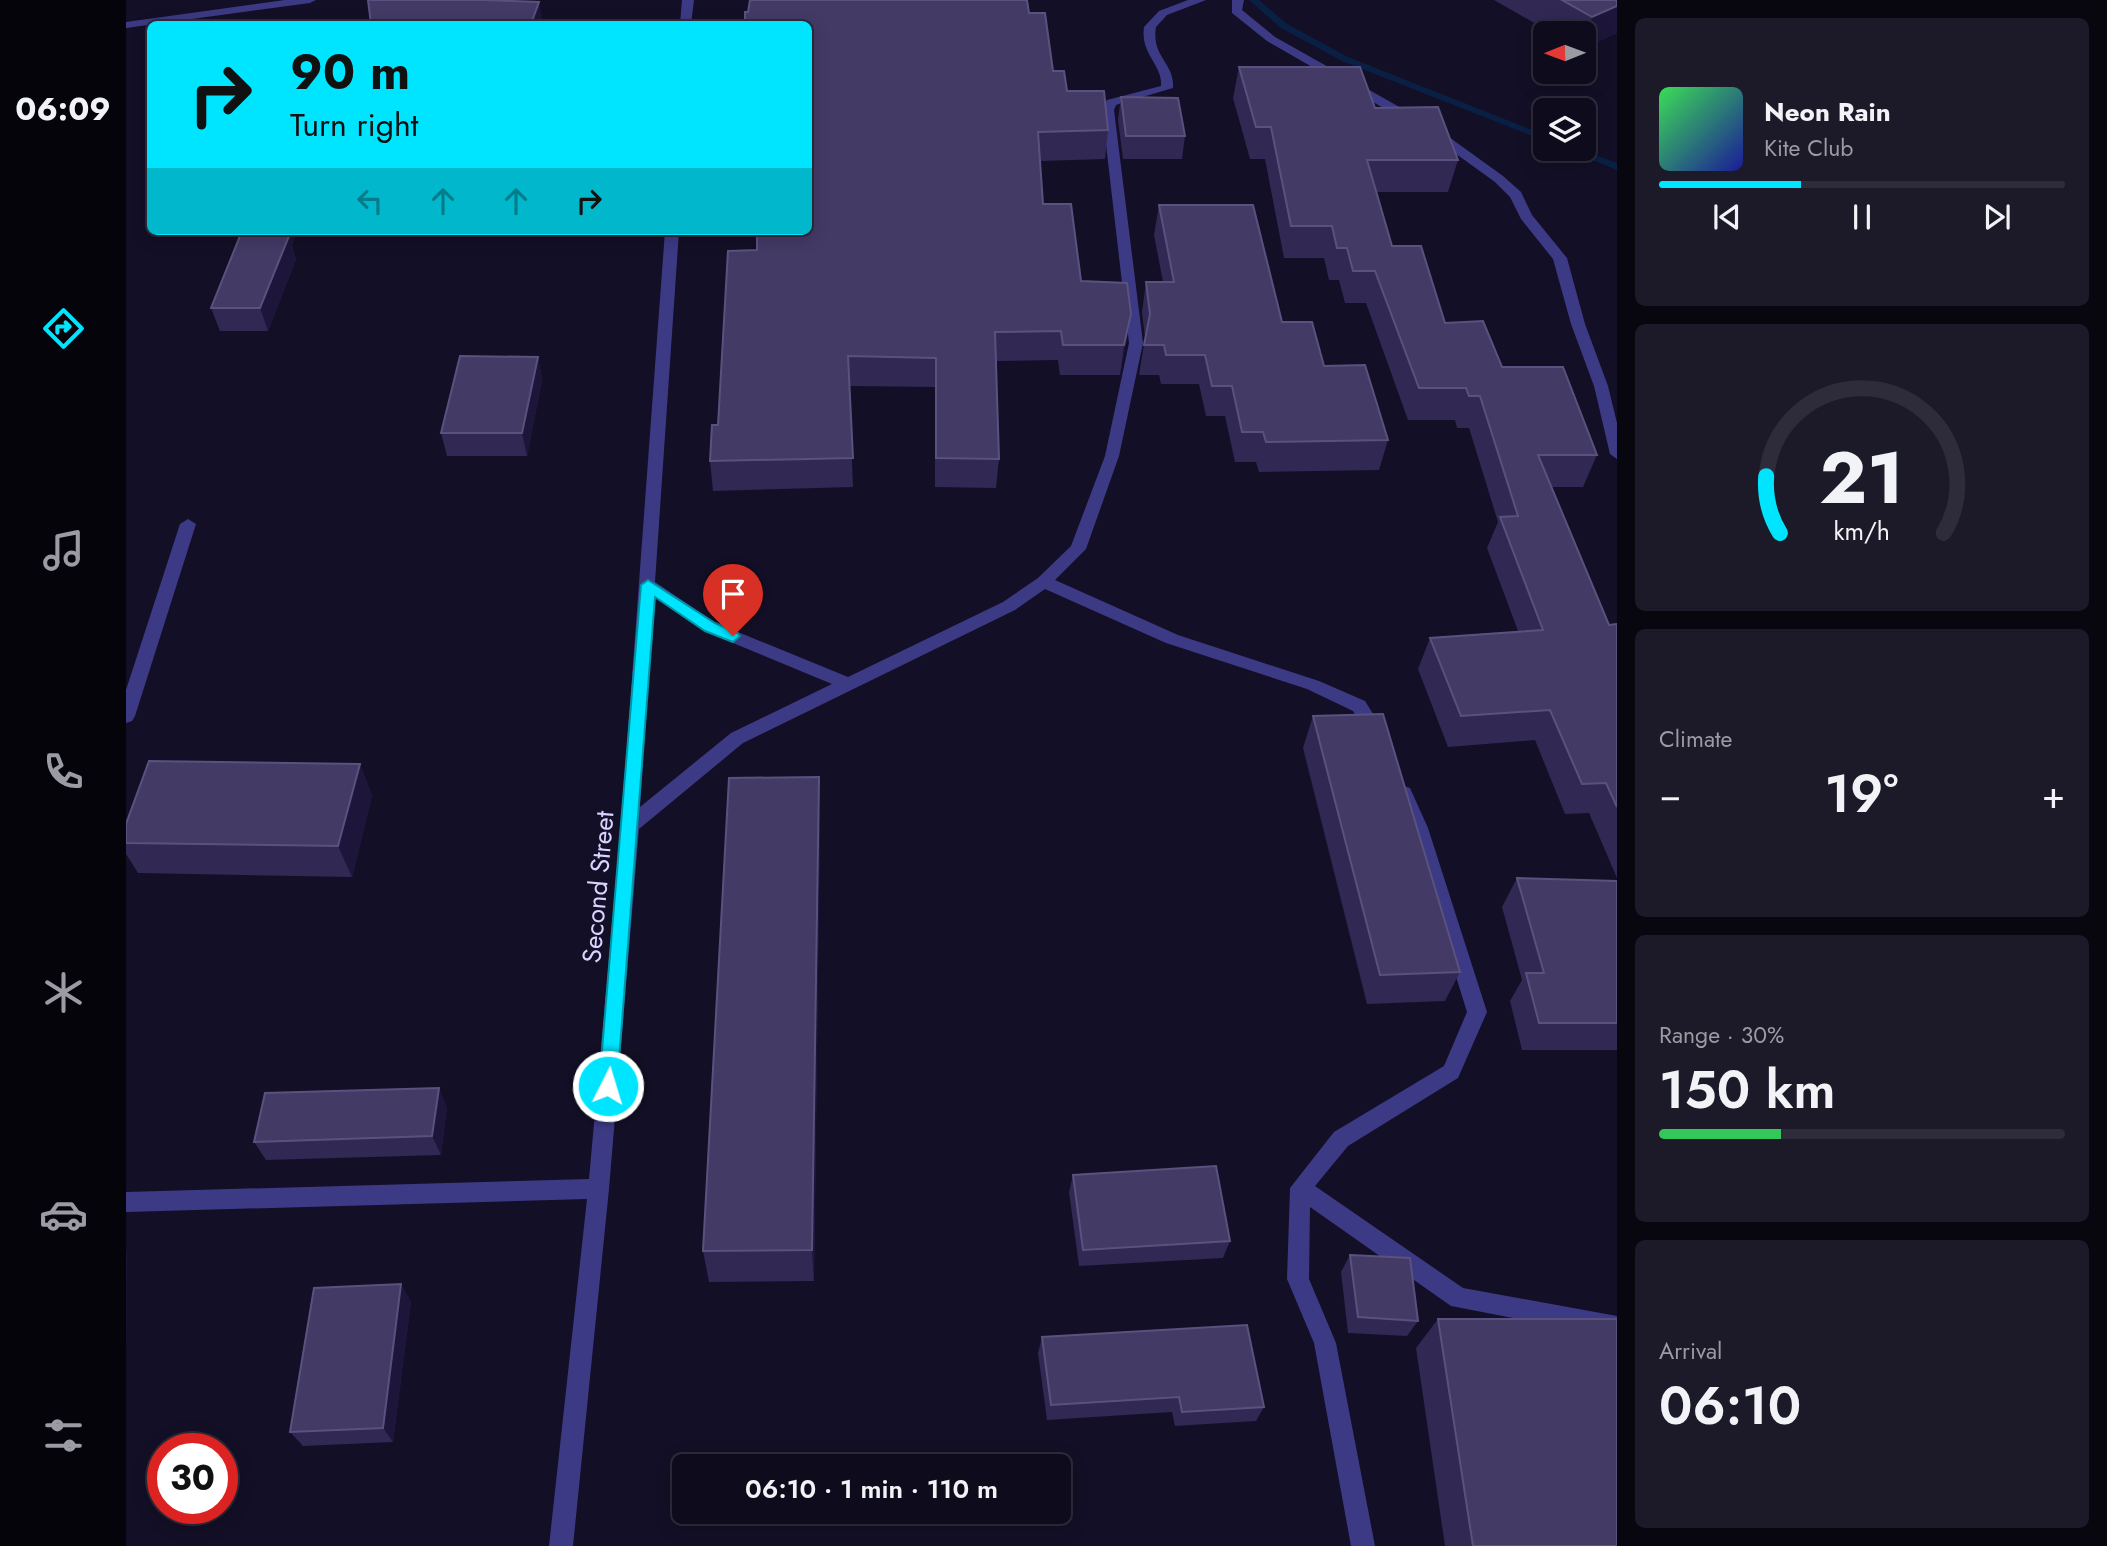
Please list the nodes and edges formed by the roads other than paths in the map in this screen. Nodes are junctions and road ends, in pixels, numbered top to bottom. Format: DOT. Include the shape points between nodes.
graph roads {
  1 [pos="310,0"];
  2 [pos="688,0"];
  3 [pos="1200,0"];
  4 [pos="1238,0"];
  5 [pos="155,21"];
  6 [pos="686,21"];
  7 [pos="147,22"];
  8 [pos="126,25"];
  9 [pos="672,235"];
  10 [pos="1617,454"];
  11 [pos="188,524"];
  12 [pos="1044,582"];
  13 [pos="648,585"];
  14 [pos="848,684"];
  15 [pos="126,716"];
  16 [pos="1383,748"];
  17 [pos="1394,771"];
  18 [pos="630,825"];
  19 [pos="1300,1188"];
  20 [pos="599,1189"];
  21 [pos="126,1202"];
  22 [pos="1617,1327"];
  23 [pos="561,1546"];
  24 [pos="1363,1546"];
  1 -- 5 [label="street"];
  2 -- 6 [label="street"];
  3 -- 12 [label="street" via="1161,14 1153,24 1147,43 1168,76 1167,88 1125,96 1108,110 1136,342 1112,456 1078,549"];
  4 -- 10 [label="street" via="1236,11 1271,39 1431,130 1516,195 1526,216 1560,258 1601,386"];
  7 -- 8 [label="street"];
  9 -- 13 [label="street, Second Street"];
  11 -- 15 [label="street"];
  12 -- 14 [label="street" via="1009,606"];
  12 -- 16 [label="street" via="1172,639 1313,685 1359,706"];
  13 -- 14 [label="street" via="710,627"];
  13 -- 18 [label="street, Second Street"];
  14 -- 18 [label="street" via="737,738"];
  17 -- 19 [label="street" via="1419,828 1477,1012 1451,1072 1341,1139"];
  18 -- 20 [label="street, Second Street"];
  19 -- 22 [label="street" via="1459,1298"];
  19 -- 24 [label="street" via="1298,1279 1325,1343"];
  20 -- 21 [label="street"];
  20 -- 23 [label="street, Second Street"];
}
